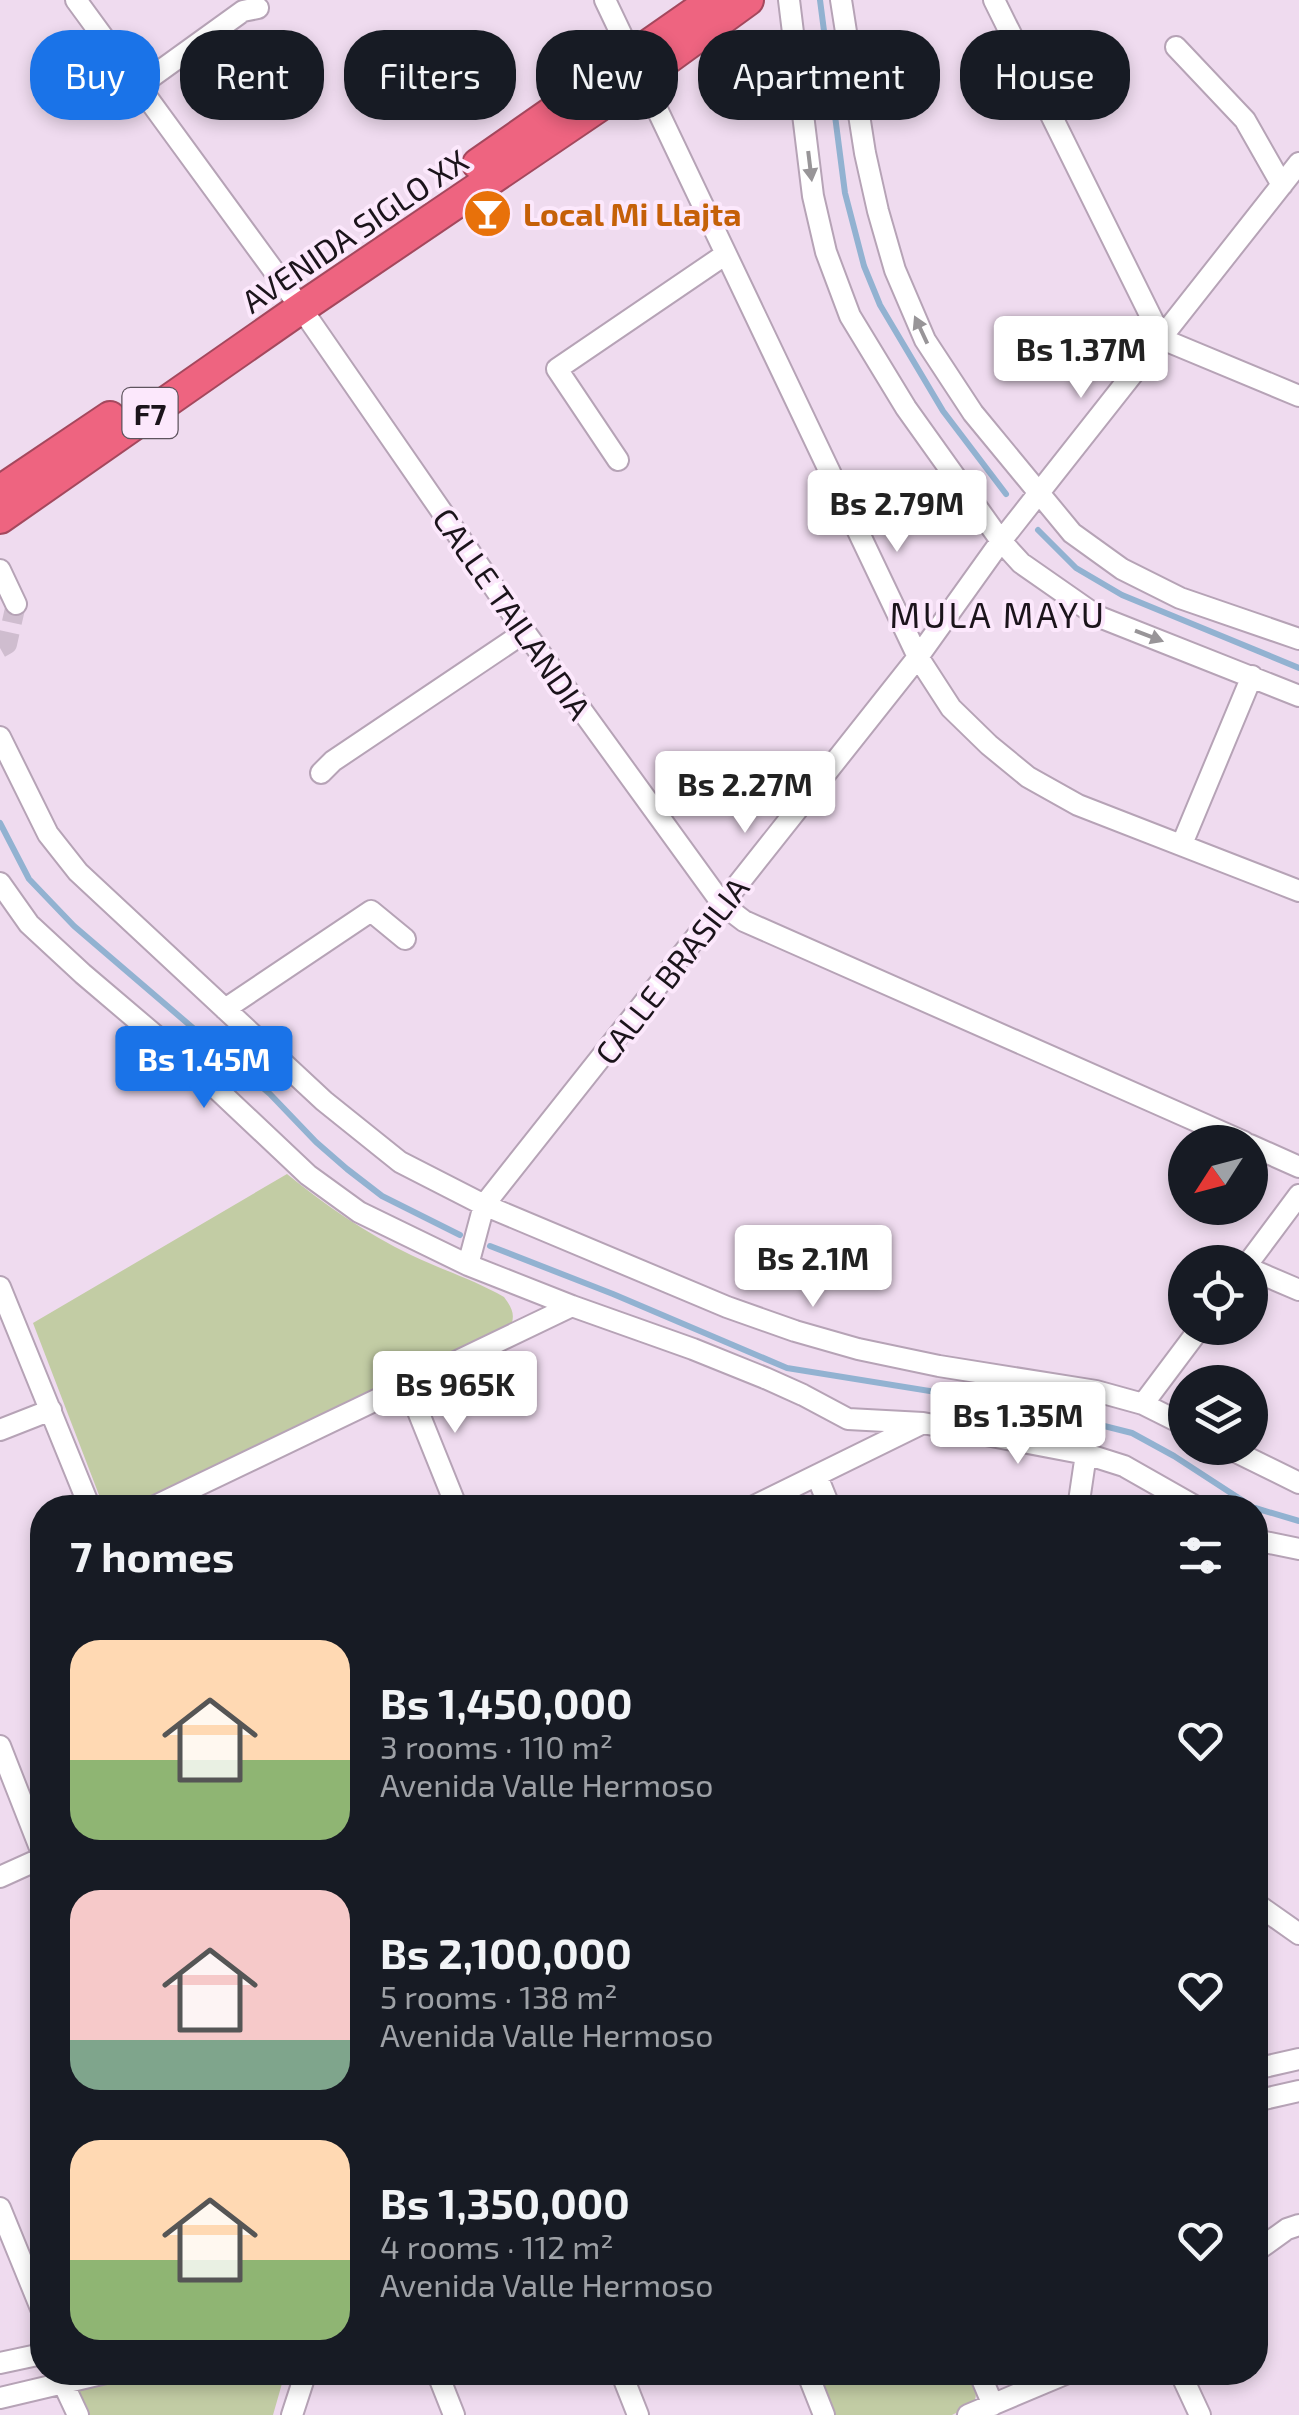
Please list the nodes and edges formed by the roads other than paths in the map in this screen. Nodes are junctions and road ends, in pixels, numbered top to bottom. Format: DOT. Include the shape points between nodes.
graph roads {
  1 [pos="76,0"];
  2 [pos="605,0"];
  3 [pos="713,0"];
  4 [pos="748,0"];
  5 [pos="789,0"];
  6 [pos="841,0"];
  7 [pos="994,0"];
  8 [pos="258,8"];
  9 [pos="98,30"];
  10 [pos="620,30"];
  11 [pos="678,30"];
  12 [pos="678,42"];
  13 [pos="1176,46"];
  14 [pos="160,70"];
  15 [pos="160,116"];
  16 [pos="559,120"];
  17 [pos="663,120"];
  18 [pos="1299,164"];
  19 [pos="1282,185"];
  20 [pos="726,254"];
  21 [pos="296,301"];
  22 [pos="1162,339"];
  23 [pos="1299,396"];
  24 [pos="618,460"];
  25 [pos="0,490"];
  26 [pos="1040,494"];
  27 [pos="0,518"];
  28 [pos="1001,541"];
  29 [pos="0,570"];
  30 [pos="16,604"];
  31 [pos="525,632"];
  32 [pos="1299,639"];
  33 [pos="918,658"];
  34 [pos="1252,676"];
  35 [pos="1299,696"];
  36 [pos="0,737"];
  37 [pos="321,773"];
  38 [pos="1182,844"];
  39 [pos="0,883"];
  40 [pos="1299,891"];
  41 [pos="723,905"];
  42 [pos="406,939"];
  43 [pos="225,1009"];
  44 [pos="1204,1125"];
  45 [pos="1268,1153"];
  46 [pos="1299,1167"];
  47 [pos="1299,1195"];
  48 [pos="484,1206"];
  49 [pos="1264,1245"];
  50 [pos="468,1264"];
  51 [pos="1268,1275"];
  52 [pos="0,1287"];
  53 [pos="1299,1290"];
  54 [pos="572,1306"];
  55 [pos="1187,1345"];
  56 [pos="408,1384"];
  57 [pos="1143,1404"];
  58 [pos="51,1410"];
  59 [pos="1168,1416"];
  60 [pos="923,1423"];
  61 [pos="0,1430"];
  62 [pos="1086,1454"];
  63 [pos="1262,1465"];
  64 [pos="817,1476"];
  65 [pos="1299,1484"];
  66 [pos="85,1495"];
  67 [pos="178,1495"];
  68 [pos="452,1495"];
  69 [pos="777,1495"];
  70 [pos="825,1495"];
  71 [pos="1080,1495"];
  72 [pos="1175,1495"];
  73 [pos="1268,1543"];
  74 [pos="1299,1549"];
  75 [pos="0,1746"];
  76 [pos="30,1825"];
  77 [pos="30,1862"];
  78 [pos="0,1877"];
  79 [pos="1268,1912"];
  80 [pos="1299,1934"];
  81 [pos="1299,2059"];
  82 [pos="1268,2066"];
  83 [pos="1299,2091"];
  84 [pos="1268,2098"];
  85 [pos="0,2208"];
  86 [pos="1299,2225"];
  87 [pos="1268,2243"];
  88 [pos="30,2282"];
  89 [pos="30,2357"];
  90 [pos="0,2363"];
  91 [pos="40,2385"];
  92 [pos="65,2385"];
  93 [pos="302,2385"];
  94 [pos="442,2385"];
  95 [pos="626,2385"];
  96 [pos="811,2385"];
  97 [pos="985,2385"];
  98 [pos="1039,2385"];
  99 [pos="1186,2385"];
  100 [pos="0,2398"];
  101 [pos="993,2404"];
  102 [pos="78,2415"];
  103 [pos="292,2415"];
  104 [pos="454,2415"];
  105 [pos="638,2415"];
  106 [pos="824,2415"];
  107 [pos="968,2415"];
  108 [pos="1200,2415"];
  1 -- 9 [label="street, CALLE TAILANDIA"];
  2 -- 10 [label="street"];
  3 -- 11 [label="highway, AVENIDA SIGLO XX / F7"];
  4 -- 12 [label="highway, AVENIDA SIGLO XX / F7"];
  5 -- 28 [label="street, one-way" via="814,196 850,316"];
  26 -- 6 [label="street, one-way" via="973,414 934,354 895,270 864,153"];
  7 -- 22 [label="street"];
  8 -- 14 [label="street" via="243,10"];
  13 -- 19 [label="street" via="1244,120"];
  15 -- 21 [label="street, CALLE TAILANDIA"];
  16 -- 21 [label="highway, AVENIDA SIGLO XX / F7"];
  17 -- 20 [label="street"];
  18 -- 19 [label="street, CALLE BRASILIA"];
  19 -- 22 [label="street, CALLE BRASILIA"];
  20 -- 24 [label="street" via="558,369"];
  20 -- 33 [label="street"];
  21 -- 25 [label="highway, AVENIDA SIGLO XX / F7"];
  21 -- 27 [label="highway, AVENIDA SIGLO XX / F7"];
  21 -- 31 [label="street, CALLE TAILANDIA"];
  22 -- 23 [label="street"];
  22 -- 26 [label="street, CALLE BRASILIA"];
  26 -- 28 [label="street, CALLE BRASILIA"];
  26 -- 32 [label="street" via="1072,533 1122,569 1180,598"];
  28 -- 33 [label="street, CALLE BRASILIA"];
  28 -- 34 [label="street, one-way" via="1021,564 1097,616"];
  29 -- 30 [label="street"];
  31 -- 37 [label="street"];
  31 -- 41 [label="street, CALLE TAILANDIA"];
  33 -- 38 [label="street" via="951,708 1028,777 1078,805"];
  33 -- 41 [label="street, CALLE BRASILIA"];
  34 -- 35 [label="street"];
  34 -- 38 [label="street"];
  36 -- 43 [label="street" via="48,834 78,872"];
  38 -- 40 [label="street"];
  39 -- 50 [label="street" via="29,924 308,1175 359,1212"];
  41 -- 44 [label="street, CALLE TAILANDIA" via="744,921"];
  41 -- 48 [label="street, CALLE BRASILIA"];
  42 -- 43 [label="street" via="371,912"];
  43 -- 48 [label="street" via="400,1162"];
  45 -- 46 [label="street, CALLE TAILANDIA"];
  47 -- 49 [label="street"];
  48 -- 50 [label="street, CALLE BRASILIA"];
  48 -- 57 [label="street" via="796,1331"];
  50 -- 54 [label="street"];
  51 -- 53 [label="street"];
  52 -- 58 [label="street"];
  54 -- 56 [label="street"];
  54 -- 60 [label="street" via="747,1371 848,1419"];
  55 -- 57 [label="street"];
  56 -- 67 [label="street"];
  56 -- 68 [label="street"];
  57 -- 59 [label="street"];
  58 -- 61 [label="street"];
  58 -- 66 [label="street"];
  60 -- 62 [label="street"];
  60 -- 64 [label="street"];
  62 -- 71 [label="street"];
  62 -- 72 [label="street"];
  63 -- 65 [label="street"];
  64 -- 69 [label="street"];
  64 -- 70 [label="street"];
  73 -- 74 [label="street"];
  75 -- 76 [label="street"];
  77 -- 78 [label="street"];
  79 -- 80 [label="street"];
  81 -- 82 [label="street"];
  83 -- 84 [label="street"];
  85 -- 88 [label="street"];
  86 -- 87 [label="street"];
  89 -- 90 [label="street"];
  91 -- 100 [label="street"];
  92 -- 102 [label="street"];
  93 -- 103 [label="street"];
  94 -- 104 [label="street"];
  95 -- 105 [label="street"];
  96 -- 106 [label="street"];
  97 -- 101 [label="street"];
  98 -- 101 [label="street"];
  99 -- 108 [label="street"];
  101 -- 107 [label="street"];
}
